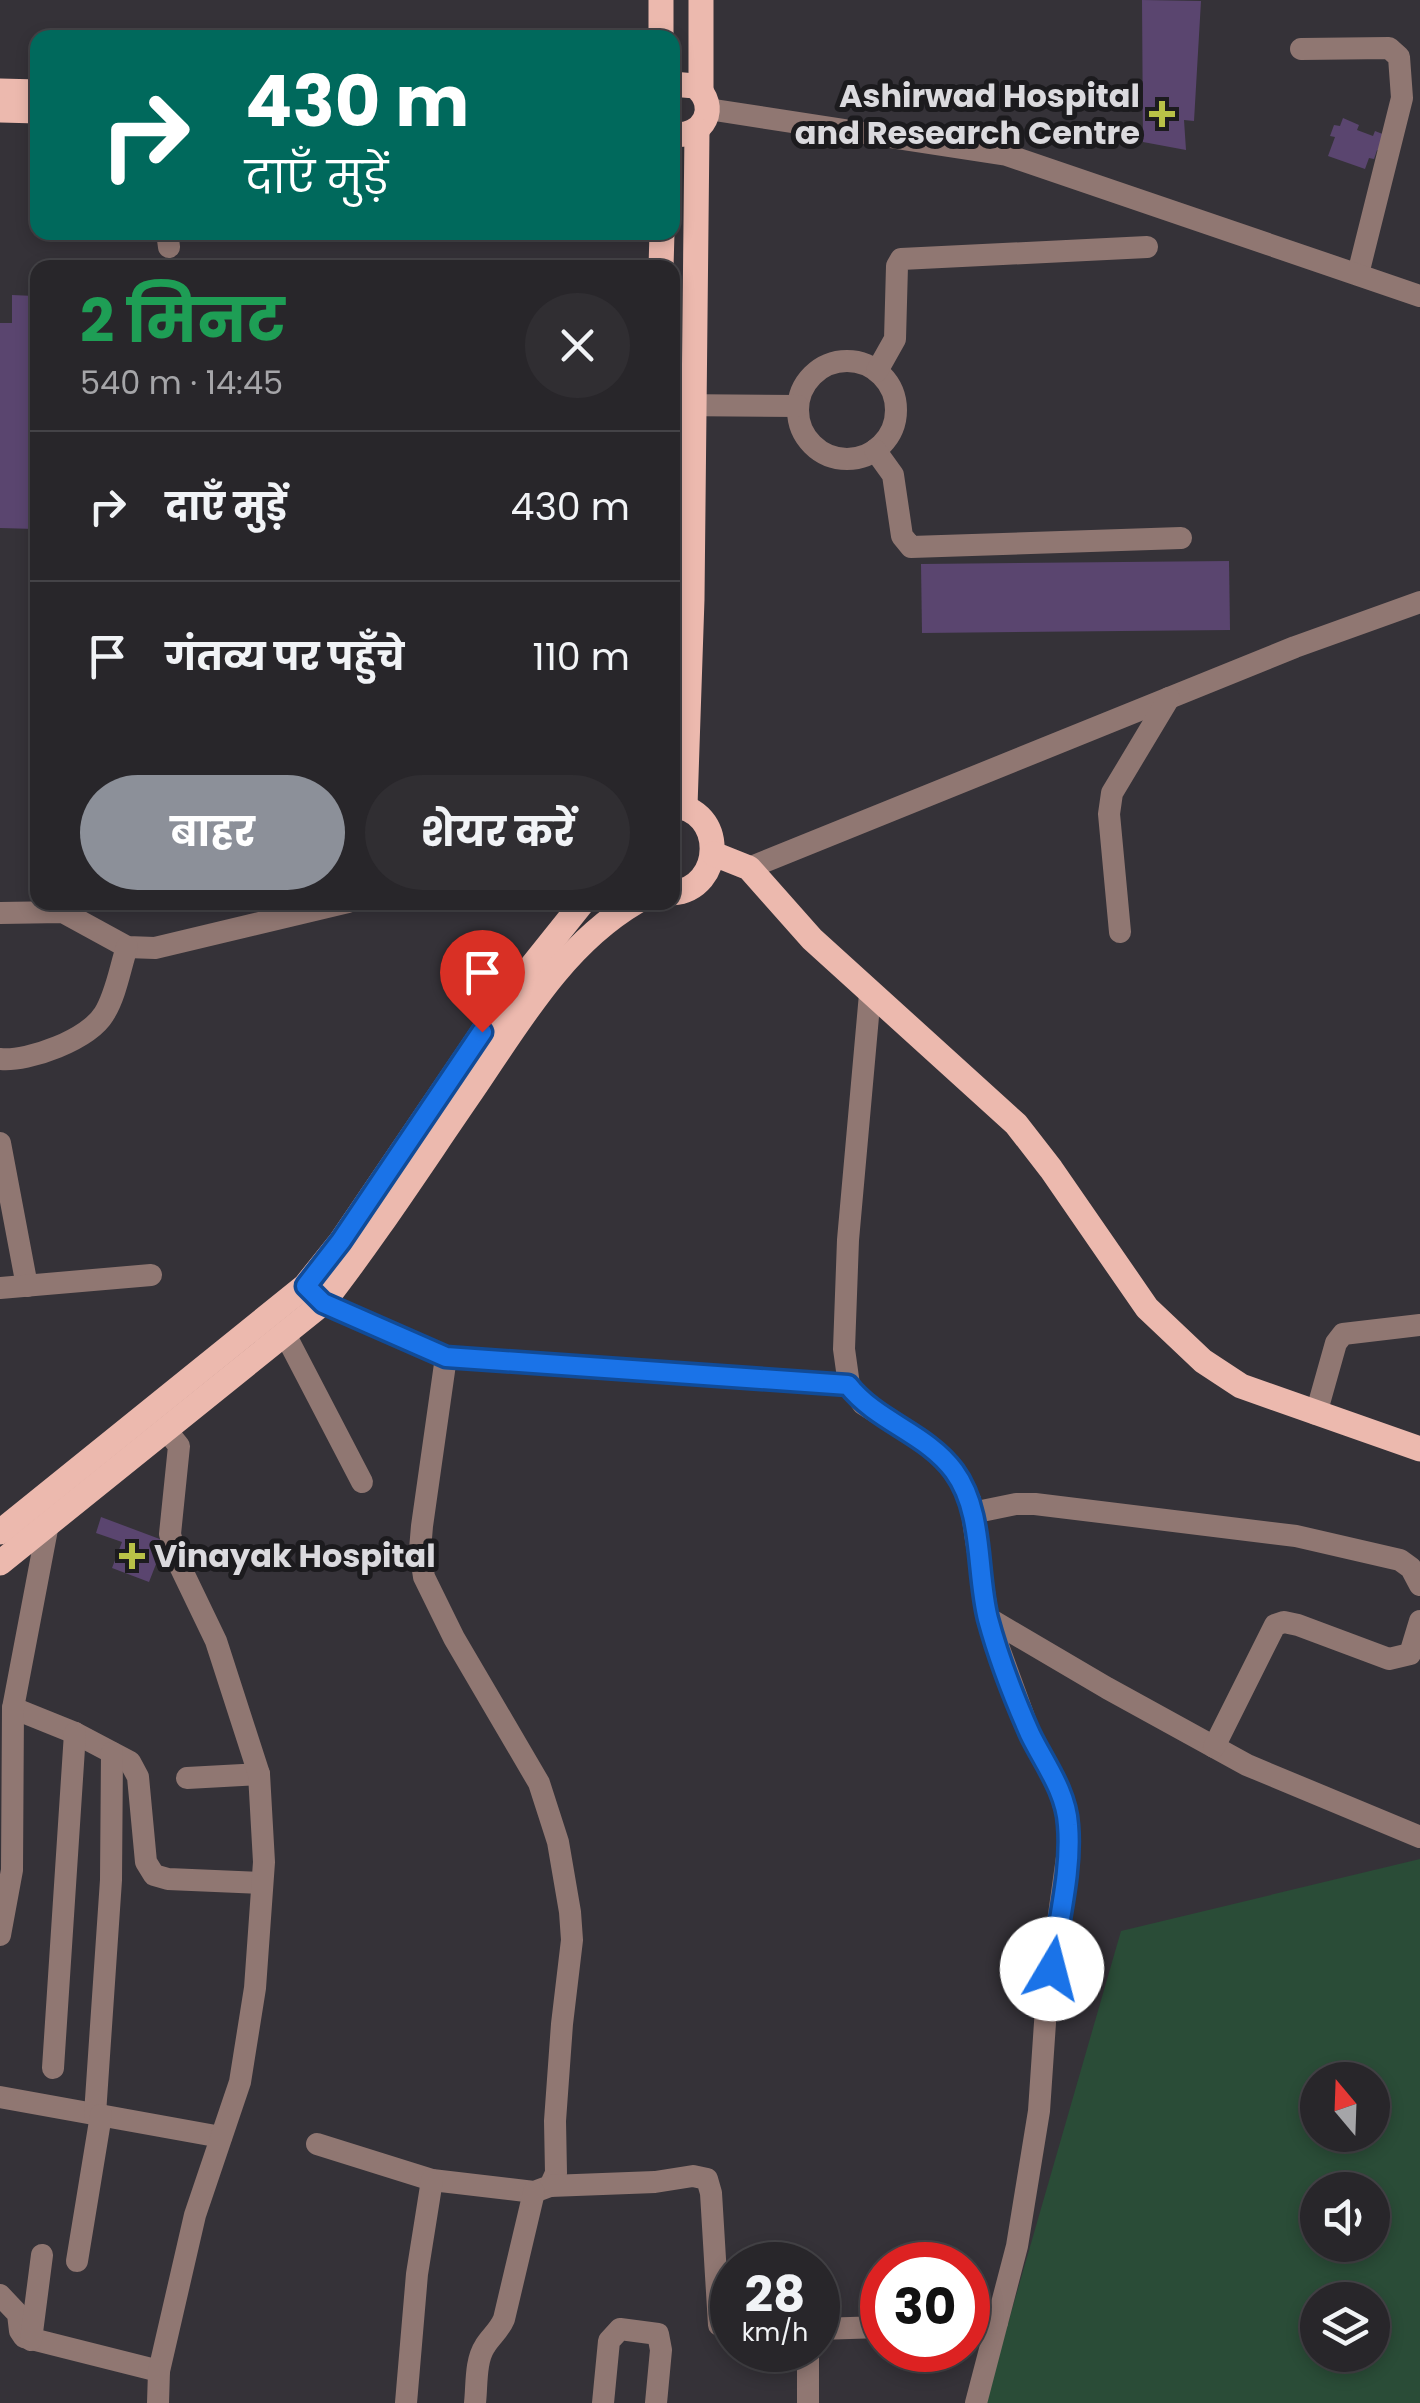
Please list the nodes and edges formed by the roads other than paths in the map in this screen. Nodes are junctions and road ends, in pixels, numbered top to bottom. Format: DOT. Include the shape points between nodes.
graph roads {
  1 [pos="661,0"];
  2 [pos="700,0"];
  3 [pos="662,30"];
  4 [pos="1301,50"];
  5 [pos="680,84"];
  6 [pos="0,91"];
  7 [pos="30,92"];
  8 [pos="0,110"];
  9 [pos="30,111"];
  10 [pos="695,116"];
  11 [pos="1147,247"];
  12 [pos="1358,274"];
  13 [pos="1420,296"];
  14 [pos="876,371"];
  15 [pos="683,405"];
  16 [pos="798,406"];
  17 [pos="875,450"];
  18 [pos="1181,538"];
  19 [pos="1420,602"];
  20 [pos="1168,698"];
  21 [pos="680,706"];
  22 [pos="680,806"];
  23 [pos="714,854"];
  24 [pos="749,868"];
  25 [pos="680,890"];
  26 [pos="314,910"];
  27 [pos="577,910"];
  28 [pos="623,910"];
  29 [pos="0,913"];
  30 [pos="1120,932"];
  31 [pos="127,947"];
  32 [pos="870,994"];
  33 [pos="0,1060"];
  34 [pos="0,1143"];
  35 [pos="151,1276"];
  36 [pos="26,1286"];
  37 [pos="0,1288"];
  38 [pos="314,1295"];
  39 [pos="1420,1325"];
  40 [pos="285,1334"];
  41 [pos="446,1357"];
  42 [pos="848,1385"];
  43 [pos="1316,1414"];
  44 [pos="168,1430"];
  45 [pos="1420,1449"];
  46 [pos="362,1482"];
  47 [pos="972,1513"];
  48 [pos="48,1524"];
  49 [pos="0,1532"];
  50 [pos="0,1563"];
  51 [pos="1420,1585"];
  52 [pos="988,1618"];
  53 [pos="1419,1632"];
  54 [pos="13,1708"];
  55 [pos="75,1733"];
  56 [pos="1214,1747"];
  57 [pos="112,1753"];
  58 [pos="259,1774"];
  59 [pos="187,1778"];
  60 [pos="1420,1837"];
  61 [pos="262,1883"];
  62 [pos="0,1935"];
  63 [pos="54,2068"];
  64 [pos="0,2097"];
  65 [pos="98,2114"];
  66 [pos="221,2136"];
  67 [pos="317,2144"];
  68 [pos="432,2180"];
  69 [pos="542,2189"];
  70 [pos="714,2242"];
  71 [pos="42,2254"];
  72 [pos="77,2261"];
  73 [pos="0,2295"];
  74 [pos="990,2322"];
  75 [pos="997,2322"];
  76 [pos="30,2340"];
  77 [pos="159,2371"];
  78 [pos="808,2372"];
  79 [pos="158,2403"];
  80 [pos="406,2403"];
  81 [pos="475,2403"];
  82 [pos="603,2403"];
  83 [pos="656,2403"];
  84 [pos="808,2403"];
  85 [pos="976,2403"];
  1 -- 3 [label="main road"];
  2 -- 10 [label="main road"];
  4 -- 12 [label="street" via="1389,48 1399,57 1402,98"];
  5 -- 10 [label="main road" via="688,84"];
  6 -- 7 [label="main road"];
  8 -- 9 [label="main road"];
  10 -- 12 [label="street" via="1007,155"];
  10 -- 15 [label="main road"];
  11 -- 14 [label="street" via="901,259 895,339"];
  12 -- 13 [label="street"];
  14 -- 16 [label="street" via="849,361 820,369"];
  14 -- 17 [label="street" via="888,383 896,416"];
  15 -- 16 [label="street"];
  15 -- 21 [label="main road"];
  16 -- 17 [label="street" via="799,423 818,450 850,459"];
  17 -- 18 [label="street" via="894,475 902,536 912,546"];
  19 -- 20 [label="street"];
  20 -- 24 [label="street"];
  20 -- 30 [label="street" via="1112,793"];
  22 -- 23 [label="main road" via="708,826"];
  23 -- 24 [label="main road"];
  23 -- 25 [label="main road" via="697,885"];
  24 -- 32 [label="main road"];
  26 -- 31 [label="street" via="155,948"];
  27 -- 38 [label="main road" via="503,1002 341,1241"];
  28 -- 38 [label="main road" via="580,944 522,1016 360,1255"];
  29 -- 31 [label="street" via="63,912"];
  31 -- 33 [label="street" via="96,1024 30,1058"];
  32 -- 42 [label="street" via="848,1240"];
  32 -- 43 [label="main road" via="1016,1124 1147,1308 1189,1348 1242,1386"];
  34 -- 36 [label="street"];
  35 -- 36 [label="street"];
  36 -- 37 [label="street"];
  38 -- 40 [label="main road"];
  38 -- 41 [label="street"];
  38 -- 49 [label="main road"];
  39 -- 43 [label="street" via="1343,1334"];
  40 -- 44 [label="main road"];
  40 -- 46 [label="street"];
  41 -- 42 [label="street"];
  41 -- 69 [label="street" via="421,1538 424,1577 538,1783 558,1842 570,1912 556,2174"];
  42 -- 47 [label="street" via="863,1404 932,1447 955,1472"];
  43 -- 45 [label="main road"];
  44 -- 48 [label="main road"];
  44 -- 58 [label="street" via="179,1446 170,1534 216,1641"];
  47 -- 51 [label="street" via="1036,1504 1296,1536 1400,1560"];
  47 -- 52 [label="street"];
  48 -- 50 [label="main road"];
  48 -- 54 [label="street"];
  52 -- 56 [label="street"];
  52 -- 75 [label="street" via="1068,1821 1039,2111"];
  53 -- 56 [label="street" via="1410,1654 1389,1659 1298,1625 1274,1625"];
  54 -- 55 [label="street"];
  54 -- 62 [label="street" via="12,1870"];
  55 -- 57 [label="street"];
  55 -- 63 [label="street"];
  56 -- 60 [label="street"];
  57 -- 61 [label="street" via="136,1770 146,1862 154,1875"];
  57 -- 65 [label="street"];
  58 -- 59 [label="street"];
  58 -- 61 [label="street"];
  61 -- 66 [label="street" via="240,2082"];
  64 -- 65 [label="street"];
  65 -- 66 [label="street"];
  65 -- 72 [label="street"];
  66 -- 77 [label="street"];
  67 -- 68 [label="street"];
  68 -- 69 [label="street"];
  68 -- 80 [label="street" via="416,2274"];
  69 -- 70 [label="street" via="707,2179"];
  69 -- 81 [label="street" via="504,2320 479,2362"];
  71 -- 76 [label="street"];
  73 -- 76 [label="street"];
  74 -- 75 [label="street"];
  75 -- 85 [label="street"];
  76 -- 77 [label="street"];
  77 -- 79 [label="street"];
  78 -- 84 [label="street"];
  82 -- 83 [label="street" via="609,2341 620,2330 651,2331 661,2340"];
}
